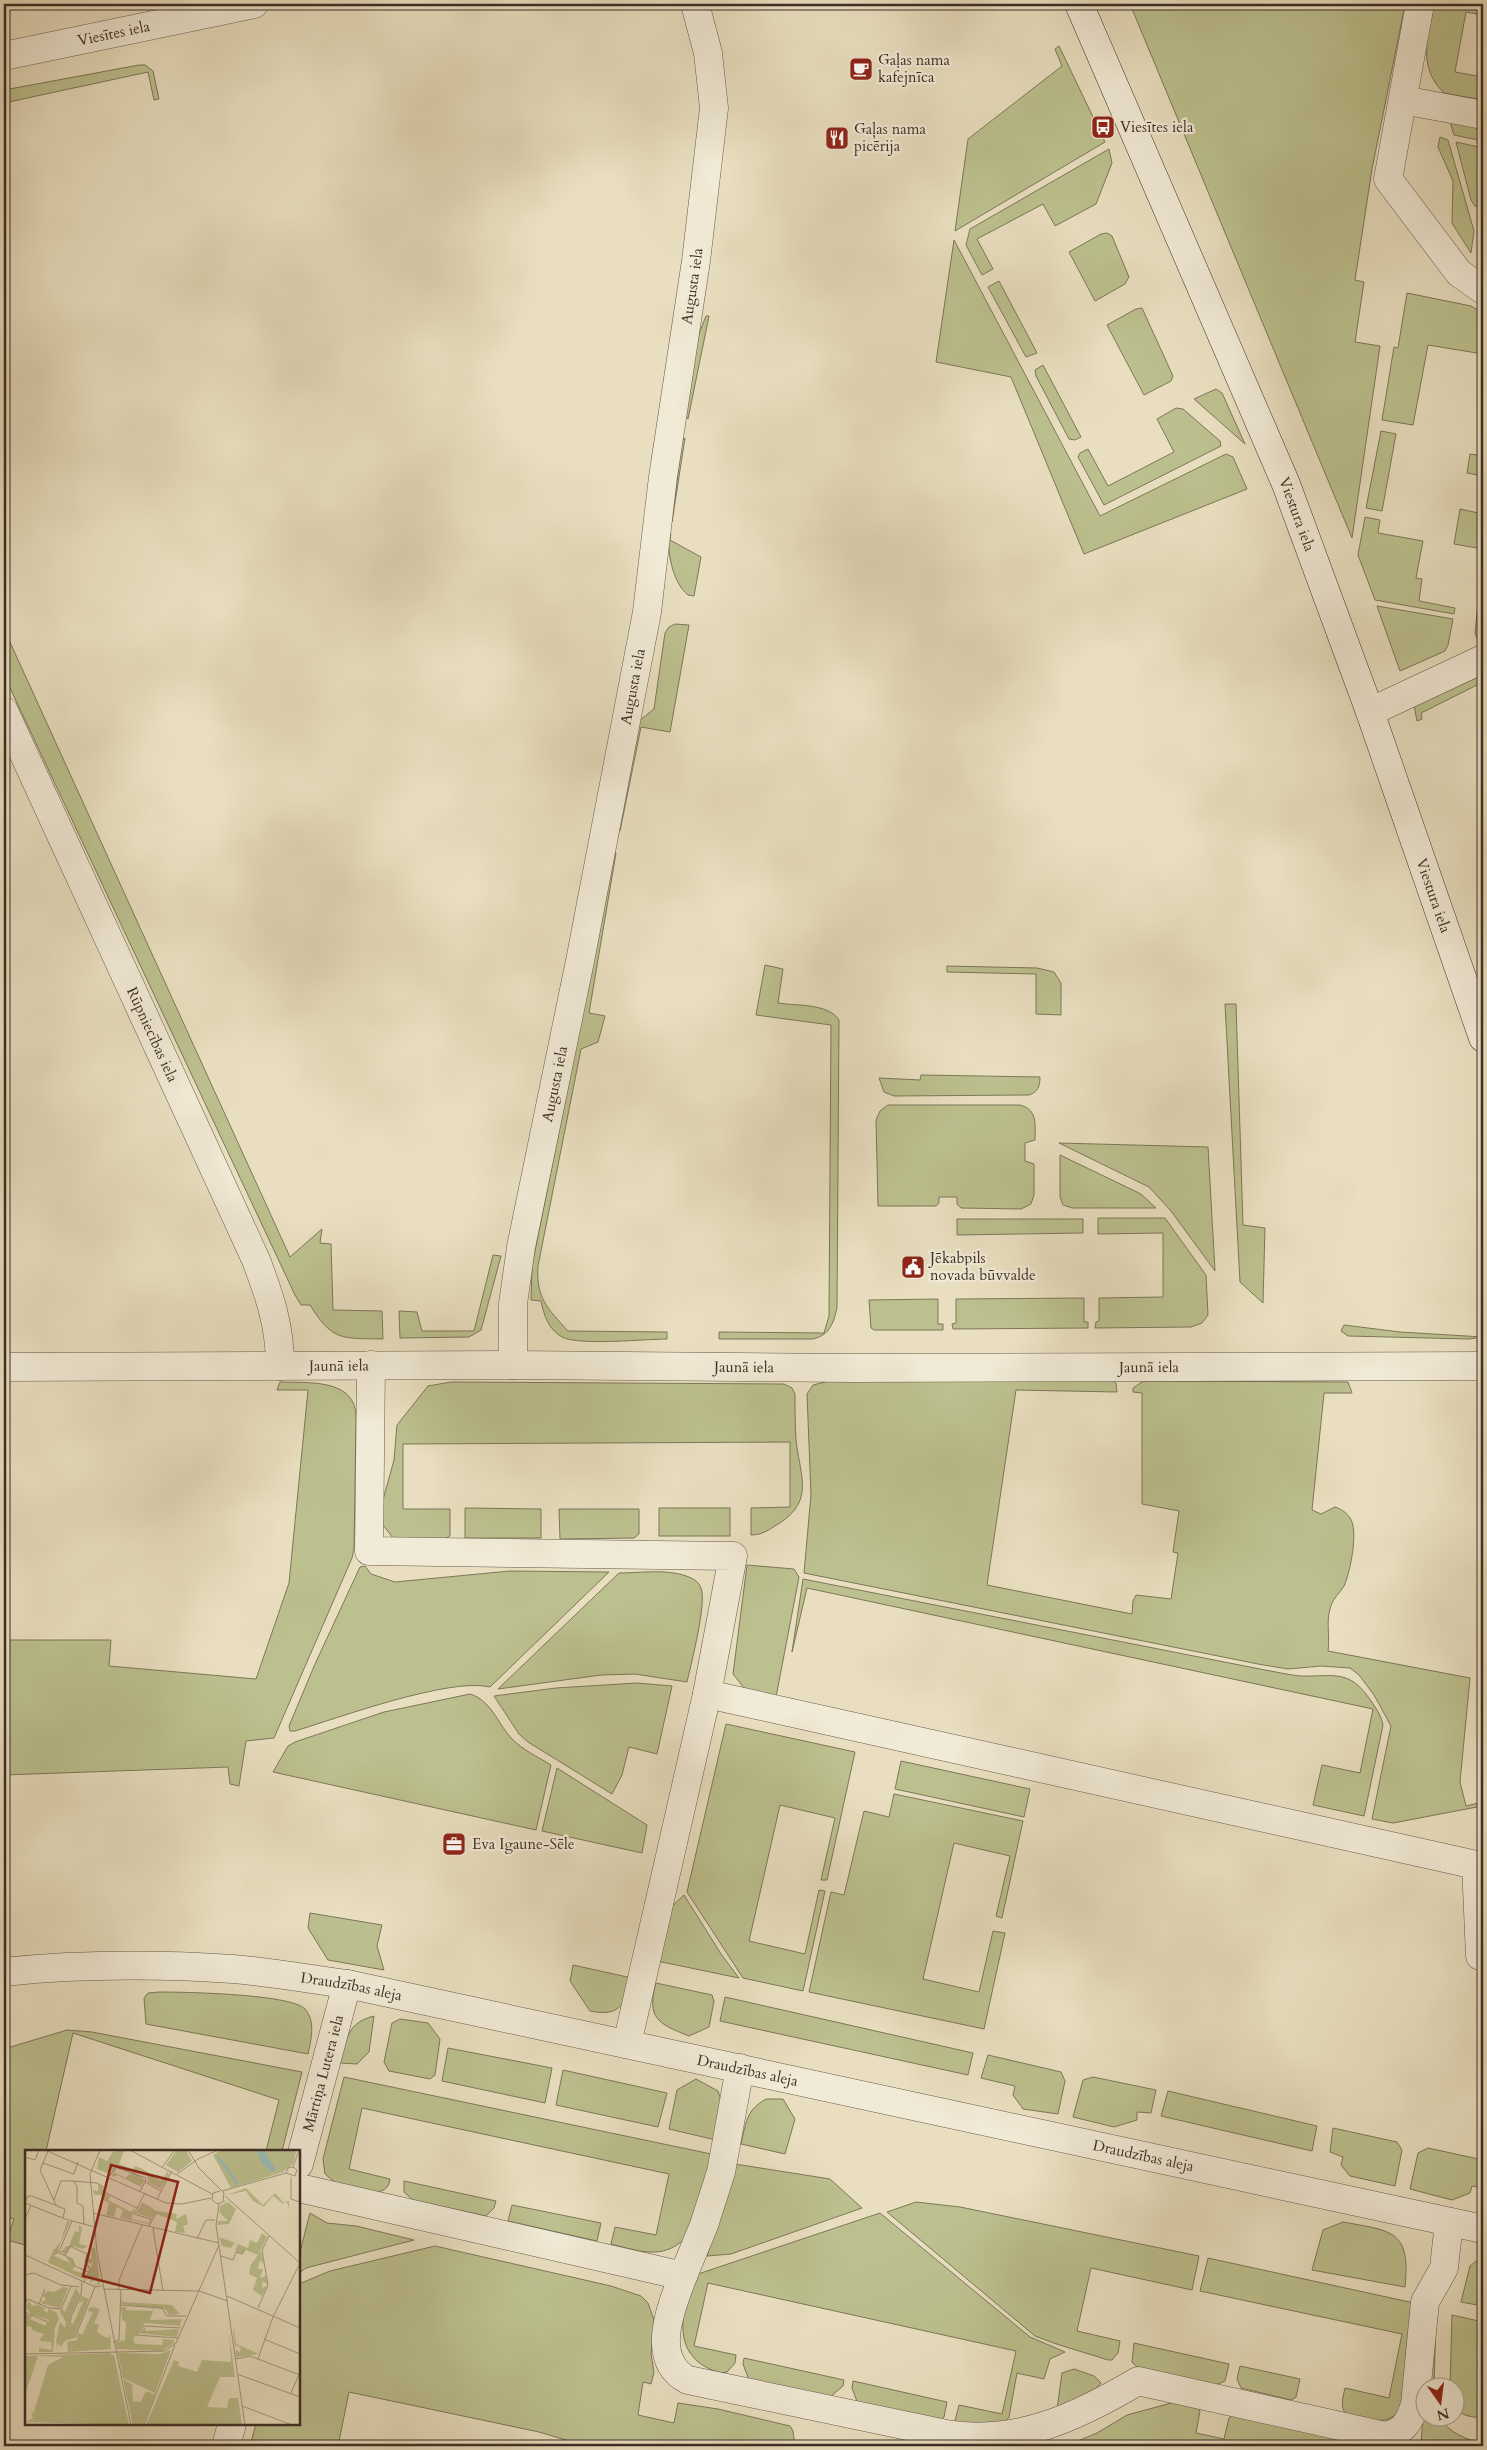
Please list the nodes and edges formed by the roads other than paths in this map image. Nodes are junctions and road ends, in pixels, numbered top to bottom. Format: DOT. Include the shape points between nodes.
graph roads {
  1 [pos="254,4"];
  2 [pos="695,4"];
  3 [pos="1080,4"];
  4 [pos="1420,4"];
  5 [pos="4,56"];
  6 [pos="1402,100"];
  7 [pos="1483,115"];
  8 [pos="1483,290"];
  9 [pos="1483,659"];
  10 [pos="4,711"];
  11 [pos="1370,712"];
  12 [pos="1483,1038"];
  13 [pos="371,1365"];
  14 [pos="513,1365"];
  15 [pos="280,1366"];
  16 [pos="1483,1366"];
  17 [pos="4,1367"];
  18 [pos="707,1694"];
  19 [pos="1483,1957"];
  20 [pos="4,1972"];
  21 [pos="347,1984"];
  22 [pos="627,2044"];
  23 [pos="740,2068"];
  24 [pos="300,2160"];
  25 [pos="300,2188"];
  26 [pos="1449,2222"];
  27 [pos="1483,2229"];
  28 [pos="683,2276"];
  29 [pos="232,2425"];
  30 [pos="226,2446"];
  1 -- 5 [label="street, Viesītes iela"];
  2 -- 14 [label="street, Augusta iela" via="708,53 714,108 696,261 663,477 647,612 521,1247 513,1304"];
  3 -- 11 [label="street, Viestura iela" via="1286,484"];
  4 -- 6 [label="street"];
  6 -- 7 [label="street"];
  6 -- 8 [label="street" via="1388,179 1459,273"];
  9 -- 11 [label="street"];
  10 -- 15 [label="street, Rūpniecības iela" via="256,1260 280,1336"];
  11 -- 12 [label="street, Viestura iela"];
  13 -- 14 [label="street, Jaunā iela"];
  13 -- 15 [label="street, Jaunā iela"];
  13 -- 18 [label="street" via="369,1551 733,1556"];
  14 -- 16 [label="street, Jaunā iela" via="836,1368"];
  15 -- 17 [label="street, Jaunā iela"];
  18 -- 19 [label="street" via="1476,1865 1480,1956"];
  18 -- 22 [label="street"];
  20 -- 21 [label="street, Draudzības aleja" via="133,1965 234,1970"];
  21 -- 22 [label="street, Draudzības aleja"];
  21 -- 24 [label="street, Mārtiņa Lutera iela"];
  22 -- 23 [label="street, Draudzības aleja"];
  23 -- 26 [label="street, Draudzības aleja"];
  23 -- 28 [label="street" via="722,2172"];
  25 -- 28 [label="street"];
  26 -- 27 [label="street, Draudzības aleja"];
  26 -- 28 [label="street" via="1444,2268 1425,2302 1411,2418 1403,2428 1385,2436 1138,2381 1061,2421 1013,2434 976,2438 688,2380 674,2369 668,2359 666,2344 670,2312"];
  29 -- 30 [label="street"];
}
